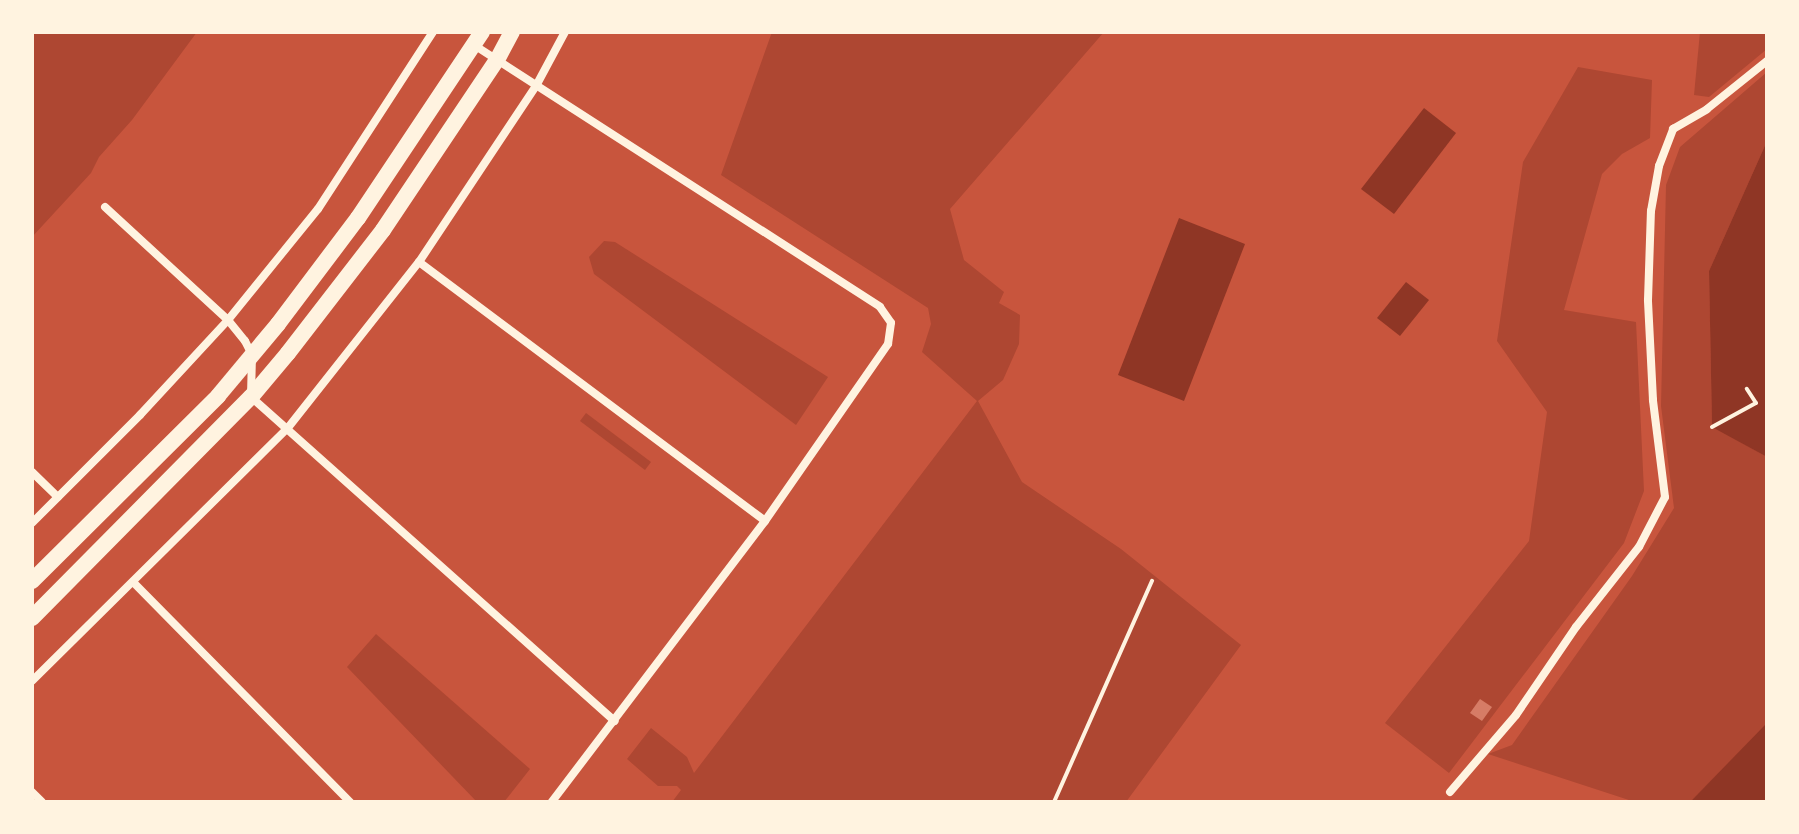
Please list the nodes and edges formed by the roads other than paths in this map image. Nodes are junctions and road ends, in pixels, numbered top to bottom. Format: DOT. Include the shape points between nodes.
graph roads {
  1 [pos="433,32"];
  2 [pos="512,32"];
  3 [pos="565,32"];
  4 [pos="478,39"];
  5 [pos="497,60"];
  6 [pos="1767,61"];
  7 [pos="536,86"];
  8 [pos="105,207"];
  9 [pos="419,262"];
  10 [pos="228,320"];
  11 [pos="252,355"];
  12 [pos="251,397"];
  13 [pos="287,429"];
  14 [pos="32,472"];
  15 [pos="58,497"];
  16 [pos="765,521"];
  17 [pos="32,523"];
  18 [pos="32,581"];
  19 [pos="134,583"];
  20 [pos="32,618"];
  21 [pos="32,681"];
  22 [pos="615,721"];
  23 [pos="32,792"];
  24 [pos="1450,792"];
  25 [pos="42,802"];
  26 [pos="350,802"];
  27 [pos="552,802"];
  1 -- 10 [label="street" via="318,209"];
  2 -- 5 [label="main road"];
  3 -- 7 [label="street"];
  4 -- 5 [label="street"];
  4 -- 11 [label="main road" via="358,218"];
  5 -- 7 [label="street"];
  5 -- 12 [label="main road" via="383,230"];
  6 -- 24 [label="street" via="1673,129 1659,166 1651,211 1648,300 1665,497 1639,547 1516,715"];
  7 -- 9 [label="street"];
  7 -- 16 [label="street" via="880,307 891,323 888,344"];
  8 -- 10 [label="street"];
  9 -- 13 [label="street"];
  9 -- 16 [label="street"];
  10 -- 11 [label="street"];
  10 -- 15 [label="street"];
  11 -- 12 [label="street"];
  11 -- 18 [label="main road" via="218,396"];
  12 -- 13 [label="street"];
  12 -- 20 [label="main road"];
  13 -- 19 [label="street"];
  13 -- 22 [label="street"];
  14 -- 15 [label="street"];
  15 -- 17 [label="street"];
  16 -- 22 [label="street"];
  19 -- 21 [label="street"];
  19 -- 26 [label="street"];
  22 -- 27 [label="street"];
  23 -- 25 [label="street"];
}
